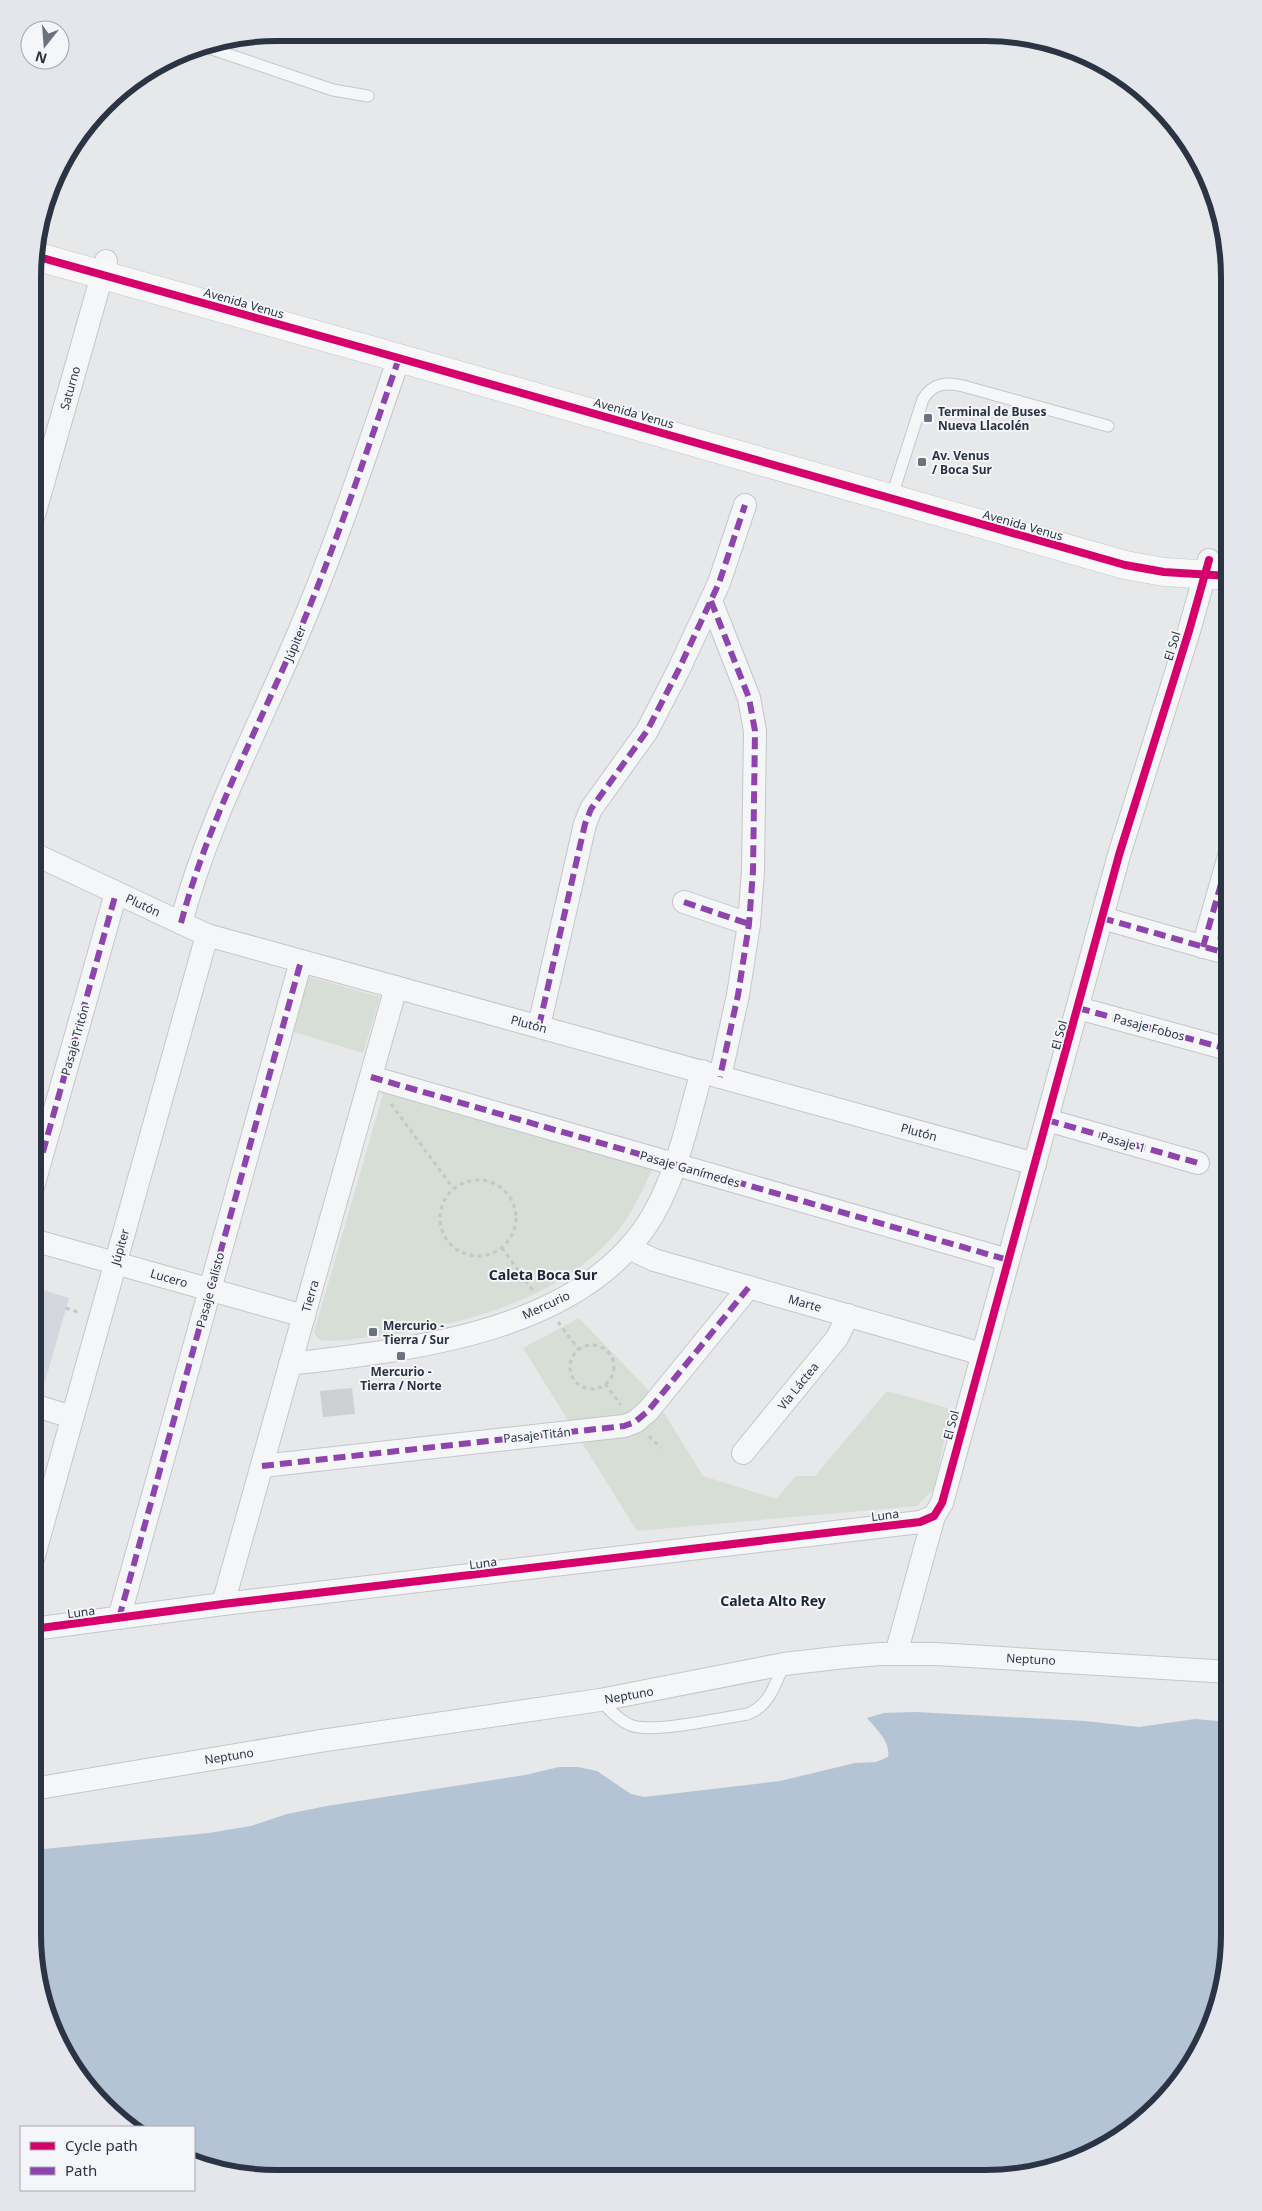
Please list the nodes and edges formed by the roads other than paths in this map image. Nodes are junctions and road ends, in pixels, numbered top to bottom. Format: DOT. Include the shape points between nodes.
graph roads {
  1 [pos="215,49"];
  2 [pos="368,96"];
  3 [pos="43,244"];
  4 [pos="42,257"];
  5 [pos="104,268"];
  6 [pos="399,358"];
  7 [pos="1108,426"];
  8 [pos="41,489"];
  9 [pos="894,492"];
  10 [pos="745,505"];
  11 [pos="1218,568"];
  12 [pos="711,601"];
  13 [pos="41,857"];
  14 [pos="1221,885"];
  15 [pos="116,893"];
  16 [pos="684,902"];
  17 [pos="1102,918"];
  18 [pos="181,923"];
  19 [pos="749,924"];
  20 [pos="207,935"];
  21 [pos="1204,947"];
  22 [pos="1221,952"];
  23 [pos="301,961"];
  24 [pos="396,987"];
  25 [pos="1078,1008"];
  26 [pos="539,1026"];
  27 [pos="1220,1047"];
  28 [pos="711,1074"];
  29 [pos="371,1077"];
  30 [pos="1047,1120"];
  31 [pos="41,1160"];
  32 [pos="1198,1163"];
  33 [pos="1035,1164"];
  34 [pos="675,1165"];
  35 [pos="41,1242"];
  36 [pos="629,1248"];
  37 [pos="1008,1260"];
  38 [pos="115,1263"];
  39 [pos="749,1287"];
  40 [pos="210,1290"];
  41 [pos="304,1316"];
  42 [pos="848,1316"];
  43 [pos="982,1354"];
  44 [pos="290,1364"];
  45 [pos="41,1407"];
  46 [pos="72,1417"];
  47 [pos="743,1452"];
  48 [pos="262,1466"];
  49 [pos="934,1516"];
  50 [pos="41,1530"];
  51 [pos="223,1604"];
  52 [pos="119,1618"];
  53 [pos="41,1628"];
  54 [pos="896,1654"];
  55 [pos="784,1664"];
  56 [pos="1221,1671"];
  57 [pos="600,1700"];
  58 [pos="41,1785"];
  1 -- 2 [label="lane" via="333,90"];
  3 -- 5 [label="street, Avenida Venus"];
  4 -- 5 [label="street, Avenida Venus"];
  5 -- 6 [label="street, Avenida Venus"];
  5 -- 8 [label="street, Saturno"];
  5 -- 9 [label="street, Avenida Venus" via="408,343"];
  6 -- 9 [label="street, Avenida Venus"];
  6 -- 18 [label="street, Júpiter" via="321,576 282,673 220,807"];
  7 -- 9 [label="lane" via="944,383 932,388 923,399"];
  9 -- 11 [label="street, Avenida Venus" via="1125,565 1164,572"];
  10 -- 12 [label="street"];
  11 -- 17 [label="street, El Sol"];
  12 -- 19 [label="street, Mercurio" via="754,718 753,871"];
  12 -- 26 [label="street" via="647,731 591,810"];
  13 -- 15 [label="street, Plutón"];
  14 -- 21 [label="street"];
  15 -- 18 [label="street, Plutón"];
  15 -- 31 [label="street, Pasaje Tritón"];
  16 -- 19 [label="street"];
  17 -- 21 [label="street"];
  17 -- 25 [label="street, El Sol"];
  18 -- 20 [label="street, Plutón"];
  19 -- 28 [label="street, Mercurio" via="738,995"];
  20 -- 23 [label="street, Plutón"];
  20 -- 38 [label="street, Júpiter"];
  21 -- 22 [label="street"];
  23 -- 24 [label="street, Plutón"];
  23 -- 40 [label="street, Pasaje Calisto"];
  24 -- 26 [label="street, Plutón"];
  24 -- 29 [label="street, Tierra"];
  25 -- 27 [label="street, Pasaje Fobos"];
  25 -- 30 [label="street, El Sol"];
  26 -- 28 [label="street, Plutón"];
  28 -- 33 [label="street, Plutón"];
  28 -- 34 [label="street, Mercurio"];
  29 -- 34 [label="street, Pasaje Ganímedes"];
  29 -- 41 [label="street, Tierra"];
  30 -- 32 [label="street, Pasaje 1"];
  30 -- 33 [label="street, El Sol"];
  33 -- 37 [label="street, El Sol"];
  34 -- 36 [label="street, Mercurio" via="652,1216"];
  34 -- 37 [label="street, Pasaje Ganímedes"];
  35 -- 38 [label="street, Lucero"];
  36 -- 39 [label="street, Marte" via="654,1260"];
  36 -- 44 [label="street, Mercurio" via="568,1296 492,1327 406,1350"];
  37 -- 43 [label="street, El Sol"];
  38 -- 40 [label="street, Lucero"];
  38 -- 46 [label="street, Júpiter"];
  39 -- 42 [label="street, Marte"];
  39 -- 48 [label="street, Pasaje Titán" via="648,1411 624,1426"];
  40 -- 41 [label="street, Lucero"];
  40 -- 52 [label="street, Pasaje Calisto"];
  41 -- 44 [label="street, Tierra"];
  42 -- 43 [label="street, Marte"];
  42 -- 47 [label="street, Vía Láctea" via="834,1342"];
  43 -- 49 [label="street, El Sol" via="942,1503"];
  44 -- 48 [label="street, Tierra"];
  45 -- 46 [label="street"];
  46 -- 50 [label="street, Júpiter"];
  48 -- 51 [label="street, Tierra"];
  49 -- 51 [label="street, Luna" via="910,1524"];
  49 -- 54 [label="street, El Sol"];
  51 -- 52 [label="street, Luna"];
  52 -- 53 [label="street, Luna"];
  54 -- 55 [label="street, Neptuno"];
  54 -- 56 [label="street, Neptuno" via="945,1654"];
  55 -- 57 [label="street, Neptuno"];
  55 -- 57 [label="lane" via="766,1702 748,1714 647,1729 620,1720"];
  57 -- 58 [label="street, Neptuno"];
}
